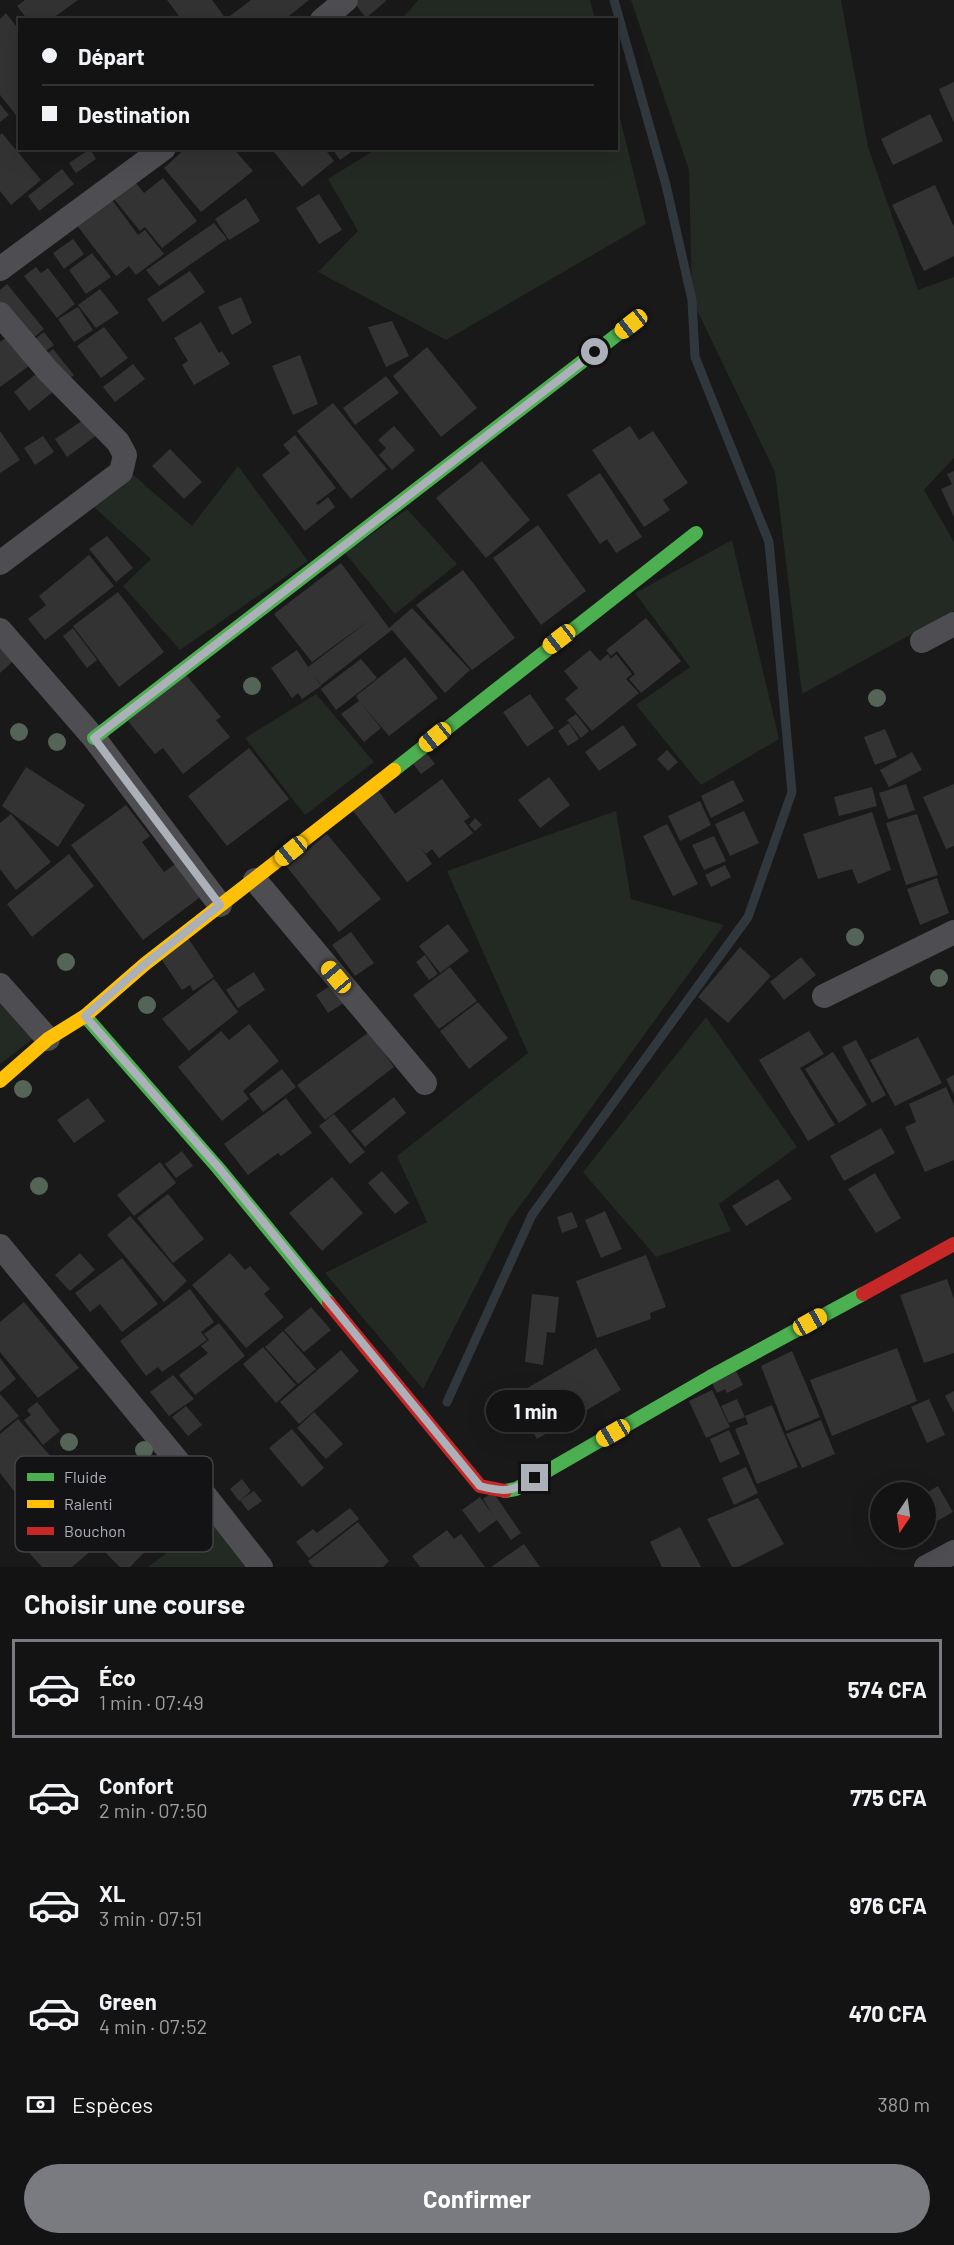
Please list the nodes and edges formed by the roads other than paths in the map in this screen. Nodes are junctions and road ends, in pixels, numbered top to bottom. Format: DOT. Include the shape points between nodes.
graph roads {
  1 [pos="161,150"];
  2 [pos="0,269"];
  3 [pos="0,314"];
  4 [pos="631,324"];
  5 [pos="696,533"];
  6 [pos="0,563"];
  7 [pos="954,624"];
  8 [pos="0,630"];
  9 [pos="922,641"];
  10 [pos="94,738"];
  11 [pos="255,880"];
  12 [pos="220,905"];
  13 [pos="954,932"];
  14 [pos="0,985"];
  15 [pos="824,996"];
  16 [pos="85,1016"];
  17 [pos="48,1040"];
  18 [pos="0,1081"];
  19 [pos="425,1083"];
  20 [pos="954,1244"];
  21 [pos="0,1246"];
  22 [pos="173,1456"];
  23 [pos="213,1506"];
  24 [pos="954,1552"];
  25 [pos="261,1567"];
  26 [pos="926,1567"];
  1 -- 2 [label="street"];
  3 -- 6 [label="street" via="126,455 121,472"];
  4 -- 10 [label="street"];
  5 -- 11 [label="street"];
  7 -- 9 [label="street"];
  8 -- 10 [label="street"];
  10 -- 12 [label="street"];
  11 -- 12 [label="street"];
  11 -- 19 [label="street"];
  12 -- 16 [label="street"];
  13 -- 15 [label="street"];
  14 -- 17 [label="street"];
  16 -- 17 [label="street"];
  16 -- 20 [label="street" via="219,1168 480,1486 501,1491 516,1489 710,1377"];
  17 -- 18 [label="street"];
  21 -- 22 [label="street"];
  23 -- 25 [label="street"];
  24 -- 26 [label="street"];
}
